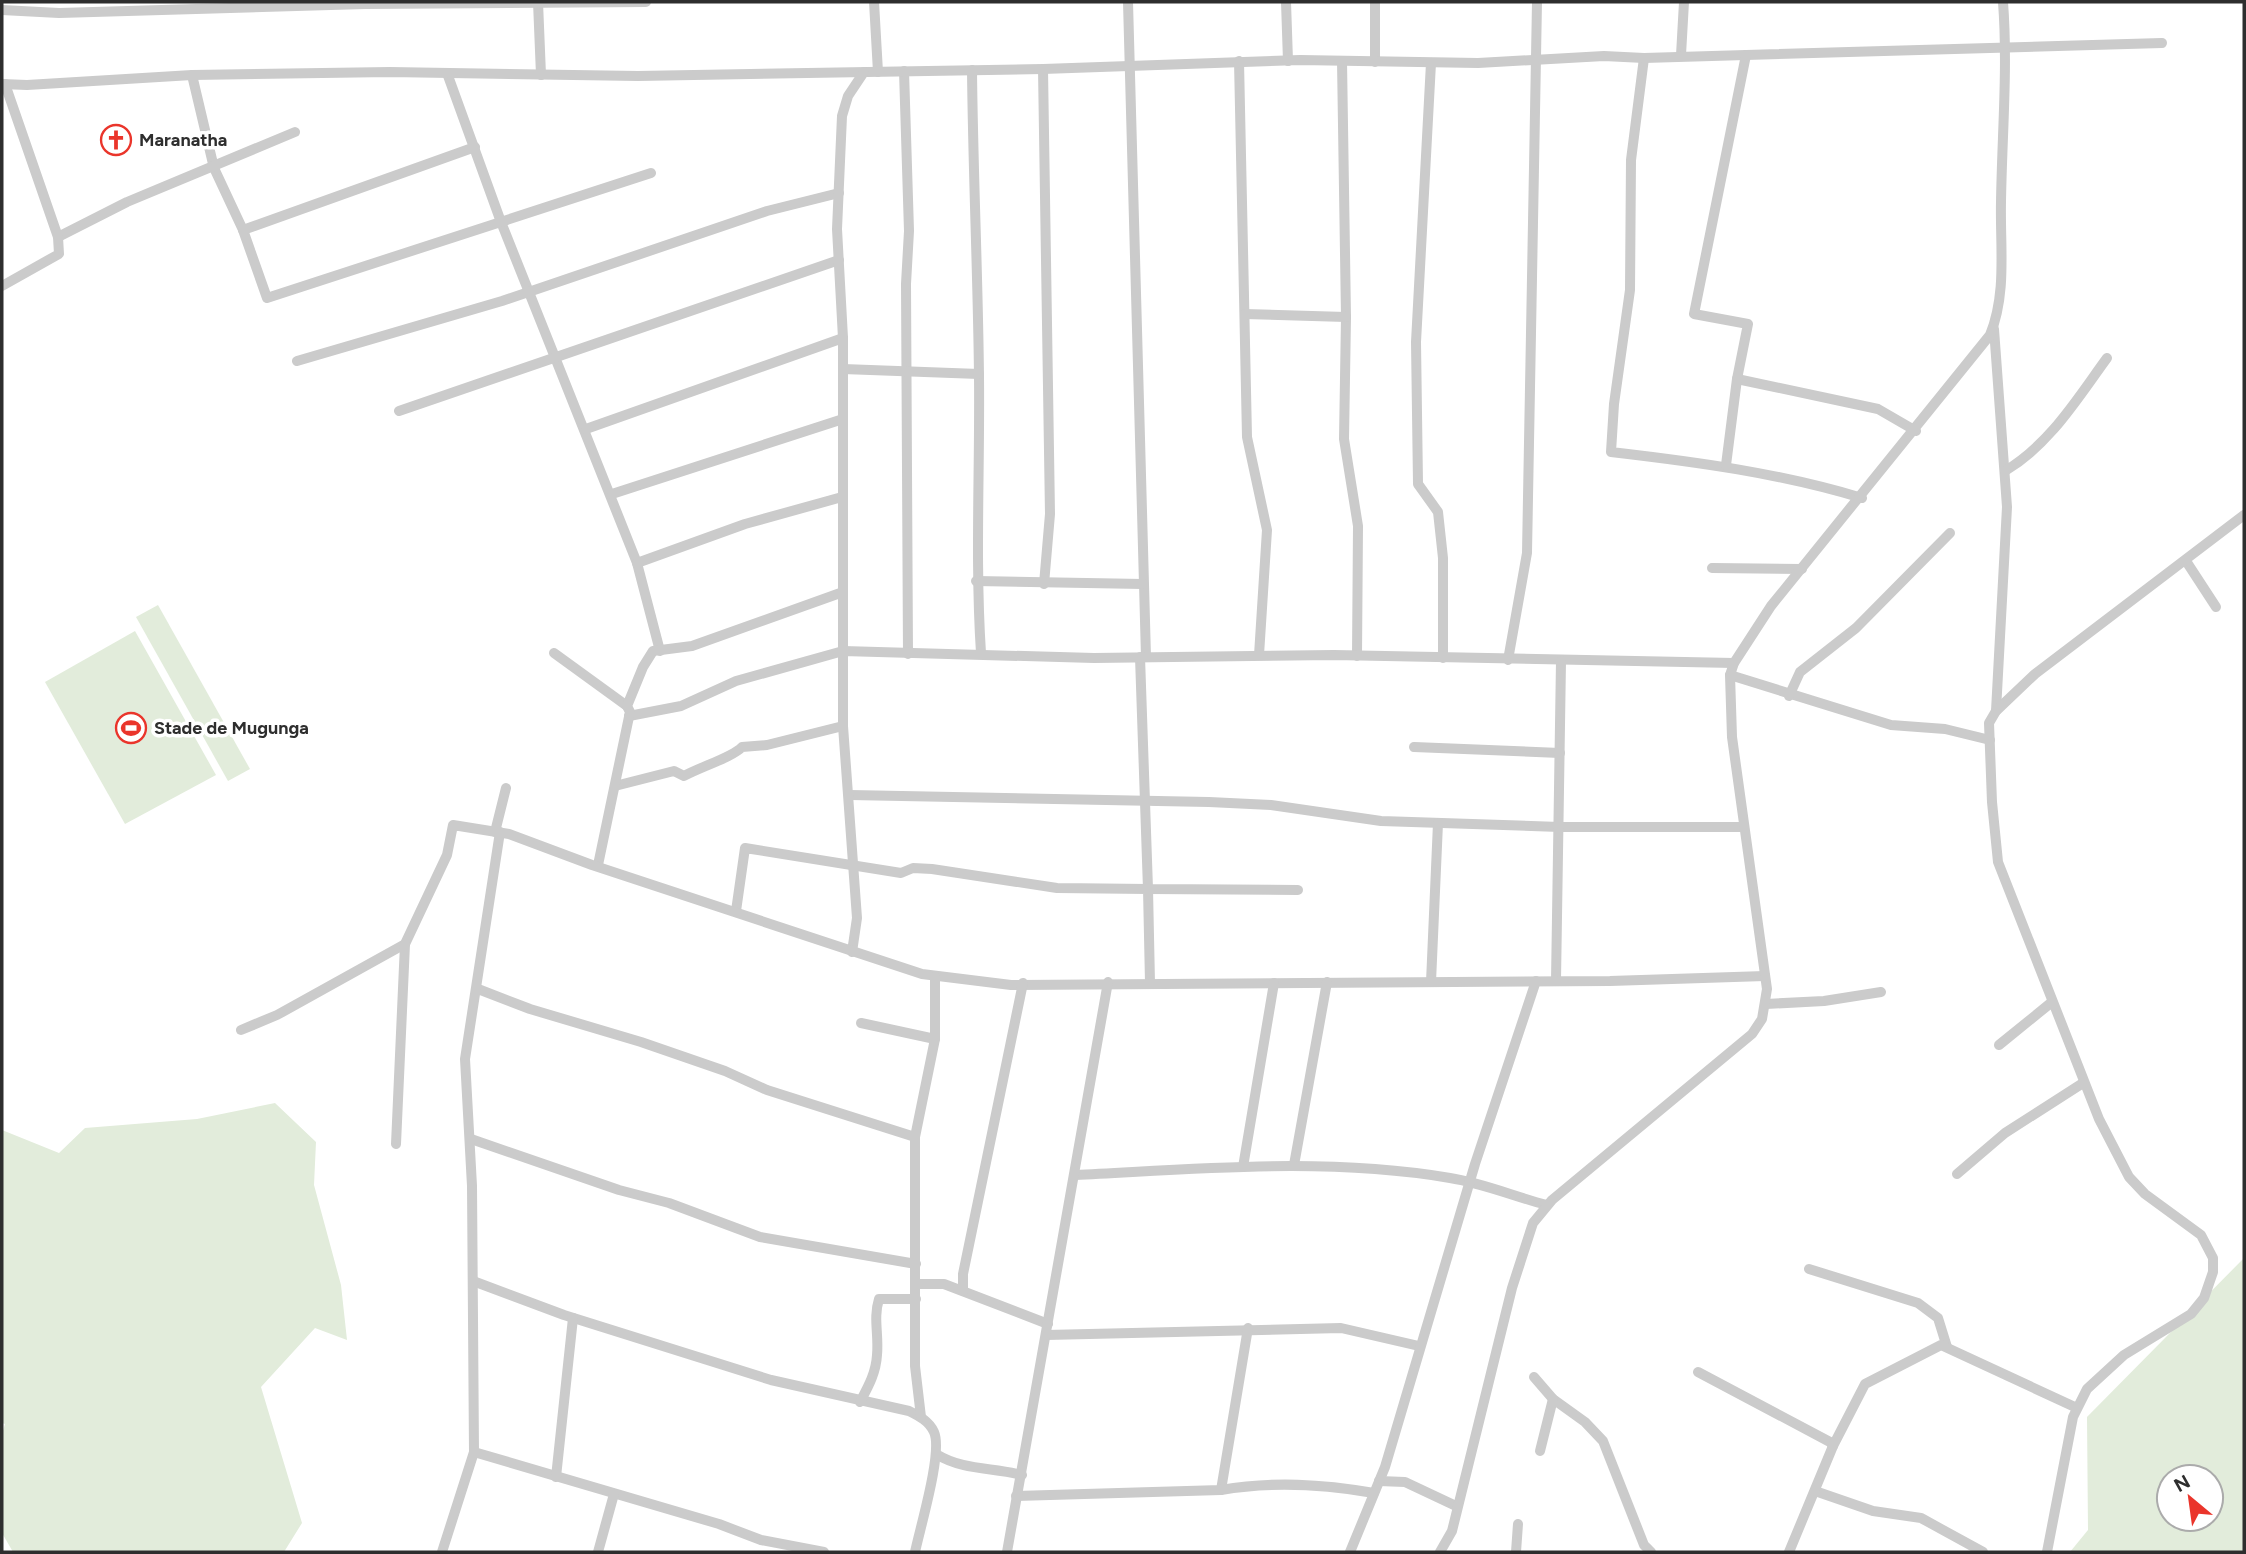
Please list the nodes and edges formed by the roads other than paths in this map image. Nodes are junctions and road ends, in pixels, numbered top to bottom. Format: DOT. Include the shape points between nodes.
graph roads {
  1 [pos="646,2"];
  2 [pos="874,2"];
  3 [pos="1128,2"];
  4 [pos="1286,2"];
  5 [pos="1375,2"];
  6 [pos="1537,2"];
  7 [pos="1684,2"];
  8 [pos="2003,2"];
  9 [pos="538,3"];
  10 [pos="2,10"];
  11 [pos="2162,43"];
  12 [pos="2006,47"];
  13 [pos="1681,55"];
  14 [pos="1746,55"];
  15 [pos="1644,58"];
  16 [pos="1536,59"];
  17 [pos="1239,61"];
  18 [pos="1288,61"];
  19 [pos="1342,61"];
  20 [pos="1376,62"];
  21 [pos="1431,63"];
  22 [pos="1130,66"];
  23 [pos="1043,69"];
  24 [pos="972,70"];
  25 [pos="904,71"];
  26 [pos="864,72"];
  27 [pos="878,72"];
  28 [pos="447,73"];
  29 [pos="192,75"];
  30 [pos="541,75"];
  31 [pos="4,84"];
  32 [pos="295,132"];
  33 [pos="475,147"];
  34 [pos="214,168"];
  35 [pos="651,173"];
  36 [pos="839,193"];
  37 [pos="501,222"];
  38 [pos="243,230"];
  39 [pos="58,237"];
  40 [pos="839,260"];
  41 [pos="2,286"];
  42 [pos="529,291"];
  43 [pos="1245,314"];
  44 [pos="1346,317"];
  45 [pos="1994,326"];
  46 [pos="843,338"];
  47 [pos="554,357"];
  48 [pos="2107,358"];
  49 [pos="297,361"];
  50 [pos="843,369"];
  51 [pos="908,371"];
  52 [pos="979,374"];
  53 [pos="1737,379"];
  54 [pos="399,411"];
  55 [pos="843,419"];
  56 [pos="586,429"];
  57 [pos="1916,431"];
  58 [pos="1726,465"];
  59 [pos="2005,471"];
  60 [pos="612,494"];
  61 [pos="842,497"];
  62 [pos="1862,498"];
  63 [pos="2244,515"];
  64 [pos="1950,533"];
  65 [pos="2186,561"];
  66 [pos="638,563"];
  67 [pos="1712,568"];
  68 [pos="1802,569"];
  69 [pos="976,581"];
  70 [pos="1044,584"];
  71 [pos="1143,584"];
  72 [pos="843,592"];
  73 [pos="2217,607"];
  74 [pos="660,651"];
  75 [pos="843,651"];
  76 [pos="554,653"];
  77 [pos="981,653"];
  78 [pos="908,654"];
  79 [pos="1259,655"];
  80 [pos="1357,656"];
  81 [pos="1143,657"];
  82 [pos="1443,658"];
  83 [pos="1508,660"];
  84 [pos="1561,661"];
  85 [pos="1734,663"];
  86 [pos="1730,675"];
  87 [pos="1789,696"];
  88 [pos="628,711"];
  89 [pos="1996,711"];
  90 [pos="843,726"];
  91 [pos="1990,740"];
  92 [pos="1414,747"];
  93 [pos="1560,753"];
  94 [pos="615,786"];
  95 [pos="506,788"];
  96 [pos="850,795"];
  97 [pos="1145,800"];
  98 [pos="1438,823"];
  99 [pos="1560,827"];
  100 [pos="1744,827"];
  101 [pos="497,832"];
  102 [pos="598,865"];
  103 [pos="853,866"];
  104 [pos="1148,889"];
  105 [pos="1298,890"];
  106 [pos="736,911"];
  107 [pos="405,944"];
  108 [pos="852,953"];
  109 [pos="1765,976"];
  110 [pos="935,977"];
  111 [pos="1536,981"];
  112 [pos="1556,981"];
  113 [pos="1108,982"];
  114 [pos="1328,982"];
  115 [pos="1431,982"];
  116 [pos="1023,983"];
  117 [pos="1150,983"];
  118 [pos="1274,983"];
  119 [pos="478,989"];
  120 [pos="1881,992"];
  121 [pos="2052,1002"];
  122 [pos="1766,1004"];
  123 [pos="861,1023"];
  124 [pos="241,1030"];
  125 [pos="935,1039"];
  126 [pos="1999,1045"];
  127 [pos="2083,1083"];
  128 [pos="915,1137"];
  129 [pos="471,1139"];
  130 [pos="396,1144"];
  131 [pos="1294,1165"];
  132 [pos="1243,1167"];
  133 [pos="1957,1174"];
  134 [pos="1075,1175"];
  135 [pos="1470,1182"];
  136 [pos="1548,1205"];
  137 [pos="916,1264"];
  138 [pos="1809,1269"];
  139 [pos="473,1281"];
  140 [pos="916,1284"];
  141 [pos="963,1291"];
  142 [pos="916,1299"];
  143 [pos="573,1318"];
  144 [pos="1248,1328"];
  145 [pos="1047,1329"];
  146 [pos="1419,1346"];
  147 [pos="1947,1347"];
  148 [pos="1698,1372"];
  149 [pos="1534,1377"];
  150 [pos="1553,1399"];
  151 [pos="860,1402"];
  152 [pos="2077,1408"];
  153 [pos="921,1417"];
  154 [pos="1833,1446"];
  155 [pos="1540,1451"];
  156 [pos="474,1452"];
  157 [pos="936,1454"];
  158 [pos="1023,1475"];
  159 [pos="556,1477"];
  160 [pos="1379,1481"];
  161 [pos="1221,1490"];
  162 [pos="1815,1491"];
  163 [pos="1374,1493"];
  164 [pos="614,1494"];
  165 [pos="1016,1496"];
  166 [pos="1456,1506"];
  167 [pos="1518,1524"];
  168 [pos="442,1552"];
  169 [pos="598,1552"];
  170 [pos="824,1552"];
  171 [pos="915,1552"];
  172 [pos="1007,1552"];
  173 [pos="1350,1552"];
  174 [pos="1440,1552"];
  175 [pos="1516,1552"];
  176 [pos="1651,1552"];
  177 [pos="1789,1552"];
  178 [pos="1983,1552"];
  179 [pos="2047,1552"];
  1 -- 9 [label="street"];
  2 -- 27 [label="street"];
  3 -- 22 [label="street"];
  4 -- 18 [label="street"];
  5 -- 20 [label="street"];
  6 -- 16 [label="street"];
  7 -- 13 [label="street"];
  8 -- 12 [label="street"];
  9 -- 10 [label="street" via="60,13"];
  9 -- 30 [label="street"];
  11 -- 12 [label="street"];
  12 -- 14 [label="street"];
  12 -- 45 [label="street" via="2002,289"];
  13 -- 14 [label="street"];
  13 -- 15 [label="street"];
  14 -- 53 [label="street" via="1694,314 1748,324"];
  15 -- 16 [label="street"];
  15 -- 58 [label="street" via="1631,160 1630,290 1611,452"];
  16 -- 21 [label="street"];
  16 -- 83 [label="street" via="1527,553"];
  17 -- 18 [label="street"];
  17 -- 22 [label="street"];
  17 -- 43 [label="street"];
  18 -- 19 [label="street"];
  19 -- 20 [label="street"];
  19 -- 44 [label="street"];
  20 -- 21 [label="street"];
  21 -- 82 [label="street" via="1416,342 1418,484 1438,512"];
  22 -- 23 [label="street"];
  22 -- 71 [label="street"];
  23 -- 24 [label="street"];
  23 -- 70 [label="street" via="1050,514"];
  24 -- 25 [label="street"];
  24 -- 52 [label="street"];
  25 -- 27 [label="street"];
  25 -- 51 [label="street"];
  26 -- 27 [label="street"];
  26 -- 30 [label="street"];
  26 -- 36 [label="street" via="848,96 842,116"];
  28 -- 29 [label="street"];
  28 -- 30 [label="street"];
  28 -- 33 [label="street"];
  29 -- 31 [label="street"];
  29 -- 34 [label="street"];
  31 -- 39 [label="street"];
  32 -- 34 [label="street"];
  33 -- 37 [label="street"];
  33 -- 38 [label="street"];
  34 -- 38 [label="street"];
  34 -- 39 [label="street" via="127,202"];
  35 -- 37 [label="street"];
  36 -- 40 [label="street"];
  36 -- 42 [label="street" via="766,211"];
  37 -- 38 [label="street" via="267,298"];
  37 -- 42 [label="street"];
  39 -- 41 [label="street" via="59,254"];
  40 -- 46 [label="street"];
  40 -- 47 [label="street"];
  42 -- 47 [label="street"];
  42 -- 49 [label="street"];
  43 -- 44 [label="street"];
  43 -- 79 [label="street" via="1247,437 1267,530"];
  44 -- 80 [label="street" via="1344,439 1358,526"];
  45 -- 57 [label="street"];
  45 -- 59 [label="street"];
  46 -- 50 [label="street"];
  46 -- 56 [label="street"];
  47 -- 54 [label="street"];
  47 -- 56 [label="street"];
  48 -- 59 [label="street" via="2061,422 2027,458"];
  50 -- 51 [label="street"];
  50 -- 55 [label="street"];
  51 -- 52 [label="street"];
  51 -- 78 [label="street"];
  52 -- 69 [label="street"];
  53 -- 57 [label="street" via="1878,409"];
  53 -- 58 [label="street"];
  55 -- 60 [label="street"];
  55 -- 61 [label="street"];
  56 -- 60 [label="street"];
  57 -- 62 [label="street"];
  58 -- 62 [label="street"];
  59 -- 89 [label="street"];
  60 -- 66 [label="street"];
  61 -- 66 [label="street" via="745,524"];
  61 -- 72 [label="street"];
  62 -- 68 [label="street"];
  63 -- 65 [label="street"];
  64 -- 87 [label="street" via="1856,628 1800,672"];
  65 -- 73 [label="street"];
  65 -- 89 [label="street" via="2035,674"];
  66 -- 74 [label="street"];
  67 -- 68 [label="street"];
  68 -- 85 [label="street"];
  69 -- 70 [label="street"];
  69 -- 77 [label="street"];
  70 -- 71 [label="street"];
  71 -- 81 [label="street"];
  72 -- 74 [label="street" via="711,639"];
  72 -- 75 [label="street"];
  74 -- 88 [label="street" via="653,650 643,667"];
  75 -- 78 [label="street"];
  75 -- 88 [label="street" via="736,681 681,706"];
  75 -- 90 [label="street"];
  76 -- 88 [label="street"];
  77 -- 78 [label="street"];
  77 -- 81 [label="street"];
  79 -- 80 [label="street"];
  79 -- 81 [label="street"];
  80 -- 82 [label="street"];
  81 -- 97 [label="street"];
  82 -- 83 [label="street"];
  83 -- 84 [label="street"];
  84 -- 85 [label="street"];
  84 -- 93 [label="street"];
  85 -- 86 [label="street"];
  86 -- 87 [label="street"];
  86 -- 100 [label="street" via="1732,737"];
  87 -- 91 [label="street" via="1891,725 1945,729"];
  88 -- 94 [label="street"];
  89 -- 91 [label="street" via="1989,723"];
  90 -- 94 [label="street" via="742,747 684,776 674,771"];
  90 -- 96 [label="street"];
  91 -- 121 [label="street" via="1998,862"];
  92 -- 93 [label="street"];
  93 -- 99 [label="street"];
  94 -- 102 [label="street"];
  95 -- 101 [label="street"];
  96 -- 97 [label="street"];
  96 -- 103 [label="street"];
  97 -- 98 [label="street" via="1271,805 1381,821"];
  97 -- 104 [label="street"];
  98 -- 99 [label="street"];
  98 -- 115 [label="street"];
  99 -- 100 [label="street"];
  99 -- 112 [label="street"];
  100 -- 109 [label="street"];
  101 -- 102 [label="street"];
  101 -- 107 [label="street" via="453,825 447,855"];
  101 -- 119 [label="street"];
  102 -- 106 [label="street"];
  103 -- 104 [label="street" via="901,873 933,869 1057,888"];
  103 -- 106 [label="street" via="745,848"];
  103 -- 108 [label="street" via="857,918"];
  104 -- 105 [label="street"];
  104 -- 117 [label="street"];
  106 -- 108 [label="street"];
  107 -- 124 [label="street"];
  107 -- 130 [label="street"];
  108 -- 110 [label="street"];
  109 -- 112 [label="street"];
  109 -- 122 [label="street"];
  110 -- 116 [label="street"];
  110 -- 125 [label="street"];
  111 -- 112 [label="street"];
  111 -- 115 [label="street"];
  111 -- 135 [label="street"];
  113 -- 116 [label="street"];
  113 -- 117 [label="street"];
  113 -- 134 [label="street"];
  114 -- 115 [label="street"];
  114 -- 118 [label="street"];
  114 -- 131 [label="street"];
  116 -- 141 [label="street"];
  117 -- 118 [label="street"];
  118 -- 132 [label="street"];
  119 -- 128 [label="street"];
  119 -- 129 [label="street" via="465,1059"];
  120 -- 122 [label="street"];
  121 -- 126 [label="street"];
  121 -- 127 [label="street"];
  122 -- 136 [label="street" via="1752,1034"];
  123 -- 125 [label="street"];
  125 -- 128 [label="street"];
  127 -- 133 [label="street" via="2005,1133"];
  127 -- 152 [label="street" via="2129,1177 2201,1234 2213,1258 2206,1292 2191,1314 2109,1368"];
  128 -- 137 [label="street"];
  129 -- 137 [label="street" via="760,1237"];
  129 -- 139 [label="street"];
  131 -- 132 [label="street"];
  131 -- 135 [label="street"];
  132 -- 134 [label="street"];
  134 -- 145 [label="street"];
  135 -- 136 [label="street"];
  135 -- 146 [label="street"];
  136 -- 166 [label="street" via="1533,1223 1512,1288"];
  137 -- 140 [label="street"];
  138 -- 147 [label="street" via="1918,1303 1938,1318"];
  139 -- 143 [label="street"];
  139 -- 156 [label="street"];
  140 -- 141 [label="street" via="944,1284"];
  140 -- 142 [label="street"];
  141 -- 145 [label="street"];
  142 -- 151 [label="street" via="879,1299 875,1373"];
  142 -- 153 [label="street" via="915,1366"];
  143 -- 151 [label="street" via="771,1380"];
  143 -- 159 [label="street"];
  144 -- 145 [label="street"];
  144 -- 146 [label="street" via="1341,1328"];
  144 -- 161 [label="street"];
  145 -- 158 [label="street"];
  146 -- 160 [label="street"];
  147 -- 152 [label="street"];
  147 -- 154 [label="street" via="1941,1345 1864,1384"];
  148 -- 154 [label="street"];
  149 -- 150 [label="street"];
  150 -- 155 [label="street"];
  150 -- 176 [label="street" via="1586,1422 1603,1441 1644,1545"];
  151 -- 153 [label="street"];
  152 -- 179 [label="street"];
  153 -- 157 [label="street" via="934,1432"];
  154 -- 162 [label="street"];
  156 -- 159 [label="street"];
  156 -- 168 [label="street"];
  157 -- 158 [label="street" via="961,1467"];
  157 -- 171 [label="street"];
  158 -- 165 [label="street"];
  159 -- 164 [label="street"];
  160 -- 163 [label="street"];
  160 -- 166 [label="street" via="1405,1482"];
  161 -- 163 [label="street" via="1254,1484 1323,1484"];
  161 -- 165 [label="street"];
  162 -- 177 [label="street"];
  162 -- 178 [label="street" via="1873,1511 1922,1518"];
  163 -- 173 [label="street"];
  164 -- 169 [label="street"];
  164 -- 170 [label="street" via="761,1541"];
  165 -- 172 [label="street"];
  166 -- 174 [label="street" via="1452,1531"];
  167 -- 175 [label="street"];
}
